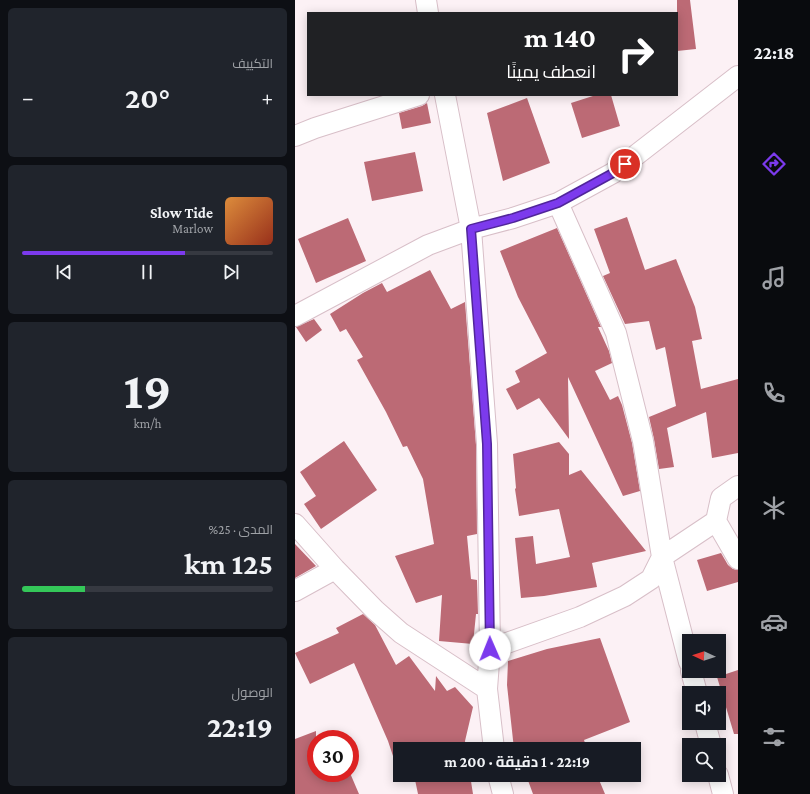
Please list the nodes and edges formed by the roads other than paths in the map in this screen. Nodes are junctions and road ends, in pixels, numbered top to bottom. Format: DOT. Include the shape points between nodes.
graph roads {
  1 [pos="426,0"];
  2 [pos="428,12"];
  3 [pos="738,76"];
  4 [pos="416,96"];
  5 [pos="445,96"];
  6 [pos="295,136"];
  7 [pos="558,203"];
  8 [pos="471,229"];
  9 [pos="295,316"];
  10 [pos="738,486"];
  11 [pos="716,521"];
  12 [pos="295,524"];
  13 [pos="661,557"];
  14 [pos="738,559"];
  15 [pos="335,569"];
  16 [pos="295,591"];
  17 [pos="682,636"];
  18 [pos="490,649"];
  19 [pos="487,689"];
  20 [pos="493,742"];
  21 [pos="500,782"];
  22 [pos="720,782"];
  23 [pos="503,794"];
  24 [pos="723,794"];
  1 -- 2 [label="street"];
  3 -- 7 [label="street" via="613,173"];
  4 -- 6 [label="street"];
  5 -- 8 [label="street"];
  7 -- 8 [label="street"];
  7 -- 13 [label="street" via="616,333 643,441"];
  8 -- 9 [label="street" via="428,245"];
  8 -- 18 [label="street" via="487,444"];
  10 -- 11 [label="street" via="721,498"];
  11 -- 13 [label="street"];
  11 -- 14 [label="street"];
  12 -- 15 [label="street"];
  13 -- 17 [label="street"];
  13 -- 18 [label="street" via="651,579 625,596 581,617"];
  15 -- 16 [label="street"];
  15 -- 19 [label="street" via="401,633"];
  18 -- 19 [label="street"];
  19 -- 20 [label="street"];
  21 -- 23 [label="street"];
  22 -- 24 [label="street"];
}
